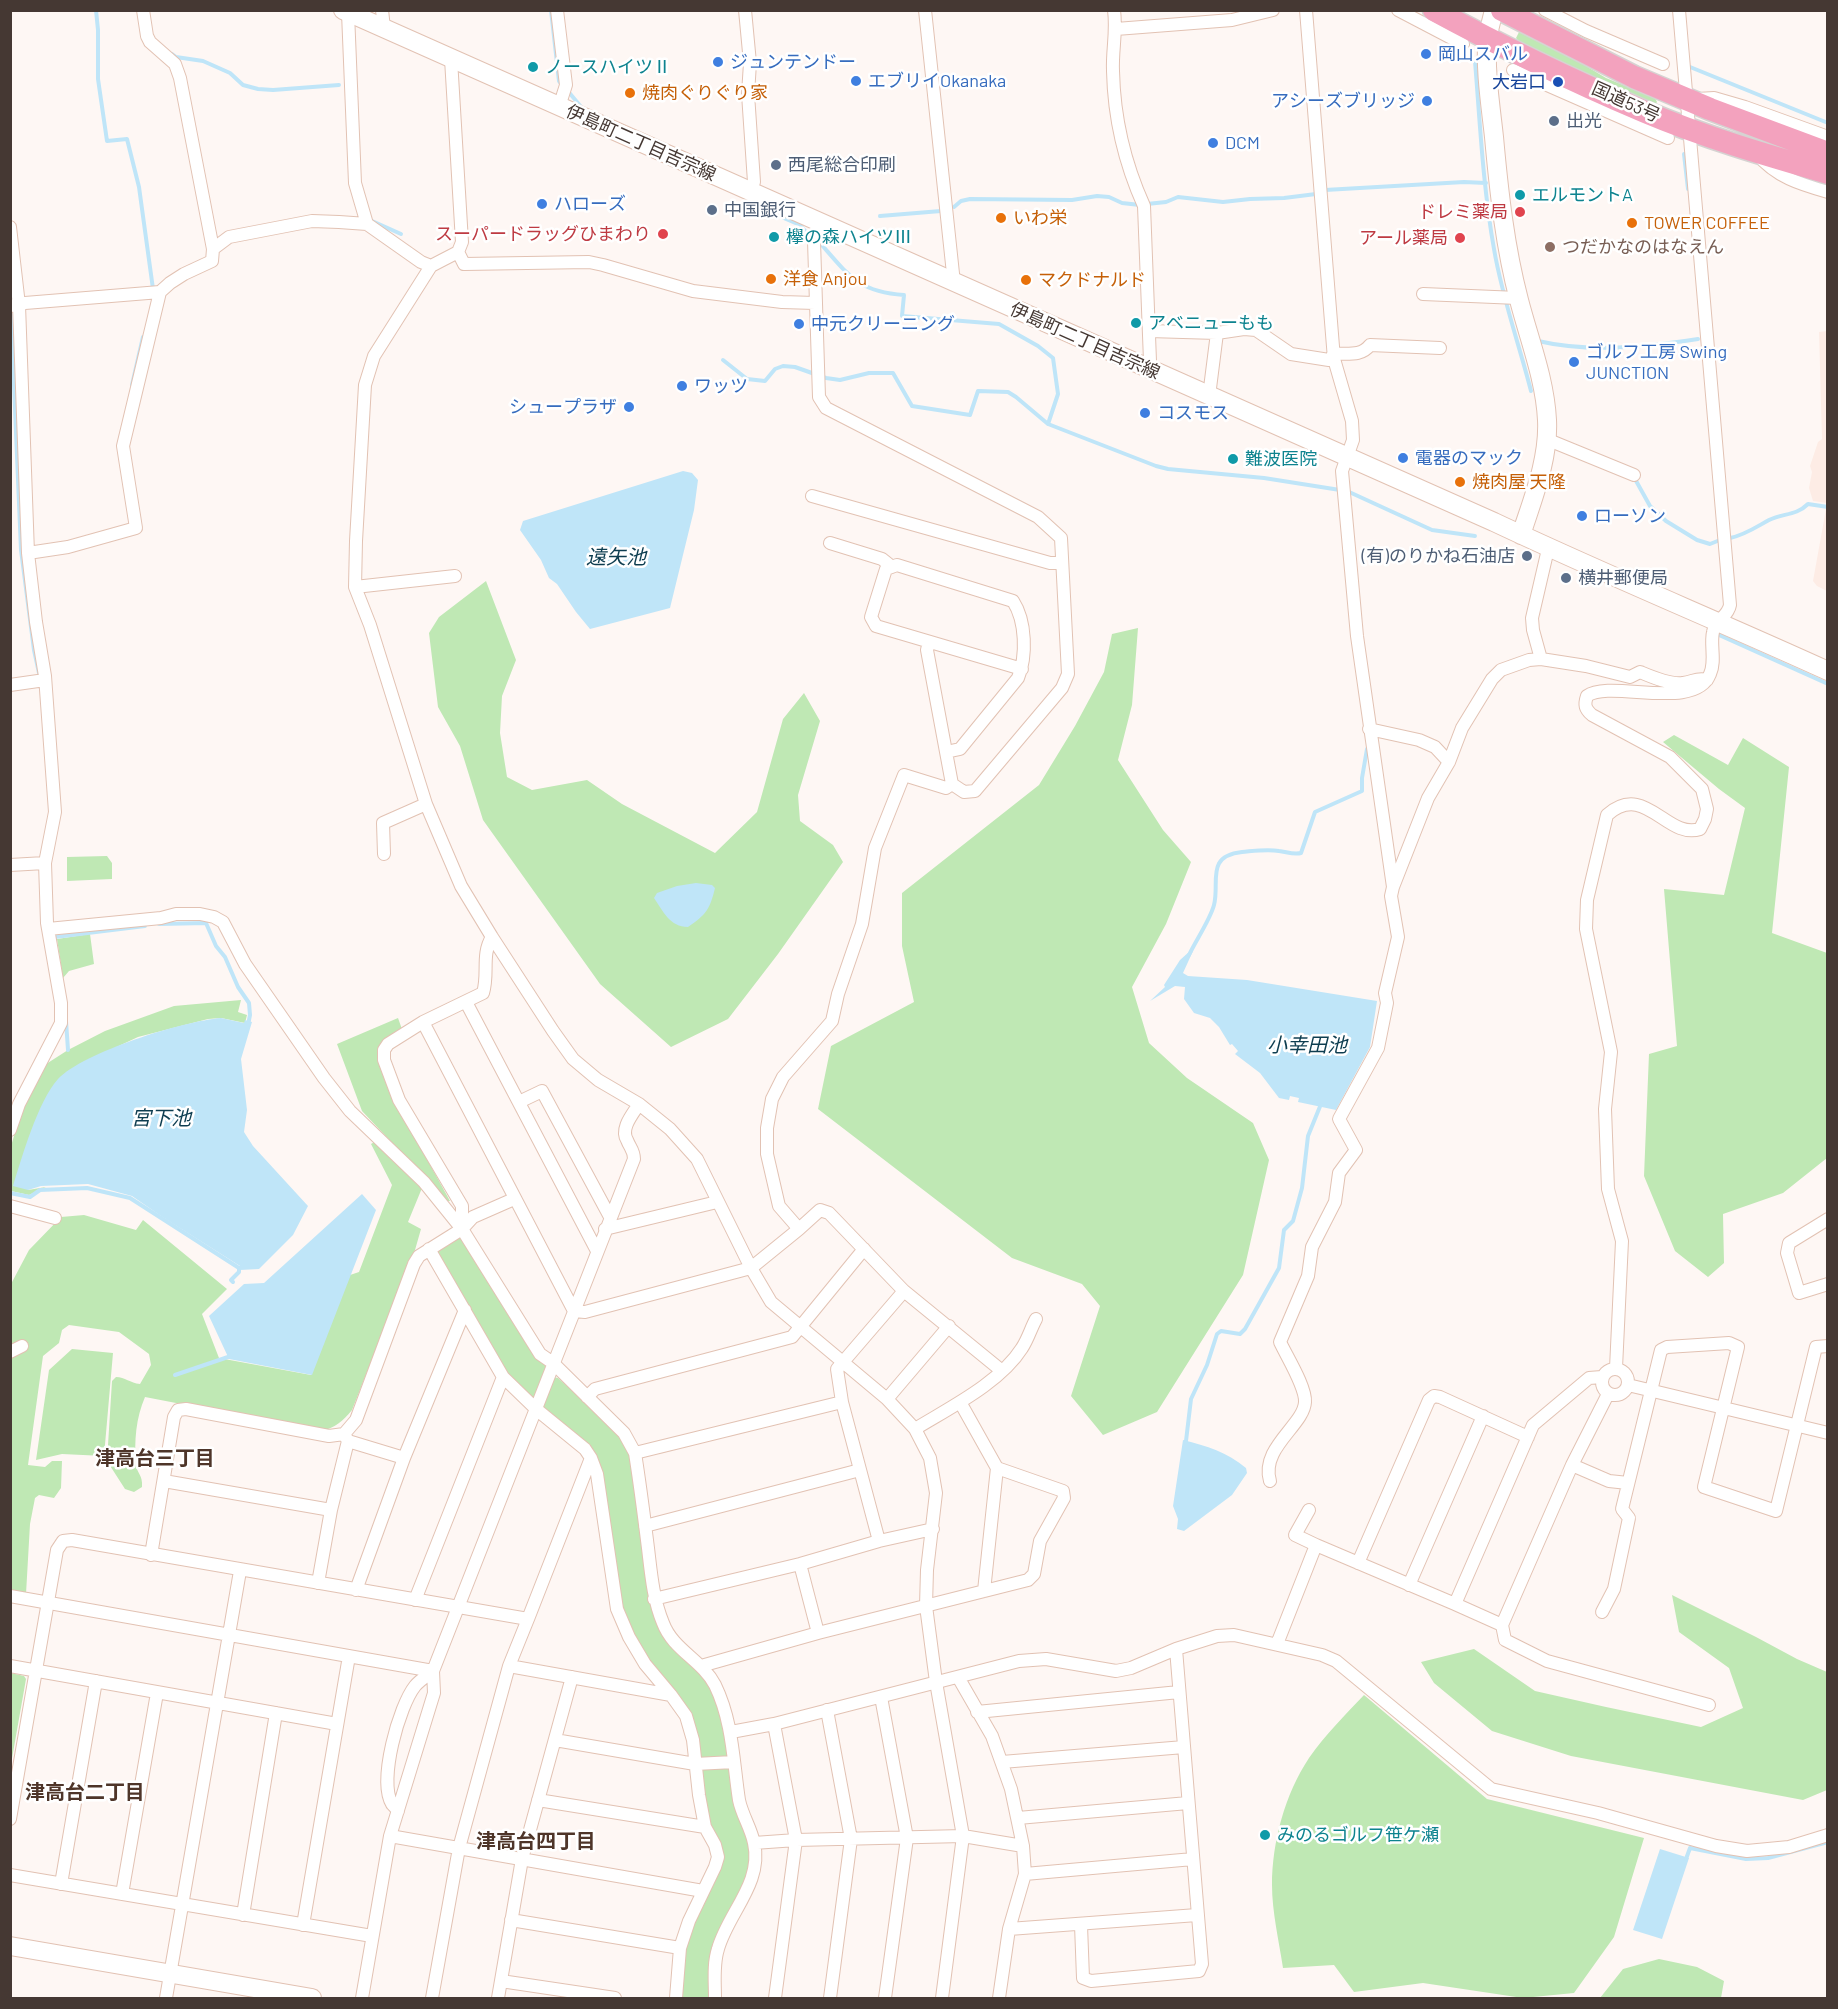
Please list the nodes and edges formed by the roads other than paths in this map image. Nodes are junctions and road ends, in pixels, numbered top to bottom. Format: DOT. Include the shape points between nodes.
graph roads {
  1 [pos="143,10"];
  2 [pos="557,10"];
  3 [pos="745,10"];
  4 [pos="925,10"];
  5 [pos="1114,10"];
  6 [pos="1273,10"];
  7 [pos="1306,10"];
  8 [pos="1494,10"];
  9 [pos="1502,10"];
  10 [pos="1545,10"];
  11 [pos="1679,10"];
  12 [pos="1399,11"];
  13 [pos="346,12"];
  14 [pos="1437,12"];
  15 [pos="383,19"];
  16 [pos="1116,28"];
  17 [pos="1586,31"];
  18 [pos="1487,39"];
  19 [pos="1463,44"];
  20 [pos="451,59"];
  21 [pos="1663,64"];
  22 [pos="1513,70"];
  23 [pos="1634,77"];
  24 [pos="1576,80"];
  25 [pos="563,94"];
  26 [pos="1687,99"];
  27 [pos="1586,102"];
  28 [pos="1608,112"];
  29 [pos="1646,112"];
  30 [pos="1690,129"];
  31 [pos="1827,137"];
  32 [pos="1668,138"];
  33 [pos="1754,151"];
  34 [pos="1827,153"];
  35 [pos="1827,174"];
  36 [pos="1794,182"];
  37 [pos="750,192"];
  38 [pos="1827,192"];
  39 [pos="818,222"];
  40 [pos="367,224"];
  41 [pos="10,227"];
  42 [pos="213,249"];
  43 [pos="458,252"];
  44 [pos="431,266"];
  45 [pos="954,283"];
  46 [pos="160,292"];
  47 [pos="1423,294"];
  48 [pos="1509,297"];
  49 [pos="815,303"];
  50 [pos="15,306"];
  51 [pos="1149,331"];
  52 [pos="1217,333"];
  53 [pos="15,337"];
  54 [pos="1440,348"];
  55 [pos="1332,358"];
  56 [pos="1147,368"];
  57 [pos="1209,396"];
  58 [pos="1546,439"];
  59 [pos="1346,457"];
  60 [pos="1634,475"];
  61 [pos="812,496"];
  62 [pos="1521,535"];
  63 [pos="830,543"];
  64 [pos="1548,549"];
  65 [pos="27,553"];
  66 [pos="1062,562"];
  67 [pos="892,567"];
  68 [pos="455,576"];
  69 [pos="355,586"];
  70 [pos="1719,621"];
  71 [pos="929,642"];
  72 [pos="1541,659"];
  73 [pos="1022,669"];
  74 [pos="1827,670"];
  75 [pos="43,680"];
  76 [pos="1707,680"];
  77 [pos="10,685"];
  78 [pos="1369,729"];
  79 [pos="946,752"];
  80 [pos="1449,762"];
  81 [pos="952,784"];
  82 [pos="426,804"];
  83 [pos="384,854"];
  84 [pos="42,863"];
  85 [pos="10,865"];
  86 [pos="1393,887"];
  87 [pos="48,934"];
  88 [pos="492,937"];
  89 [pos="466,1002"];
  90 [pos="423,1022"];
  91 [pos="519,1102"];
  92 [pos="639,1104"];
  93 [pos="10,1131"];
  94 [pos="514,1199"];
  95 [pos="717,1202"];
  96 [pos="10,1206"];
  97 [pos="55,1218"];
  98 [pos="1827,1219"];
  99 [pos="608,1223"];
  100 [pos="462,1228"];
  101 [pos="799,1229"];
  102 [pos="429,1249"];
  103 [pos="864,1249"];
  104 [pos="597,1251"];
  105 [pos="751,1268"];
  106 [pos="1827,1284"];
  107 [pos="904,1291"];
  108 [pos="465,1310"];
  109 [pos="574,1311"];
  110 [pos="1036,1319"];
  111 [pos="949,1326"];
  112 [pos="800,1327"];
  113 [pos="1827,1346"];
  114 [pos="553,1363"];
  115 [pos="843,1363"];
  116 [pos="1616,1368"];
  117 [pos="1002,1371"];
  118 [pos="503,1377"];
  119 [pos="1602,1377"];
  120 [pos="1628,1386"];
  121 [pos="1652,1391"];
  122 [pos="1608,1394"];
  123 [pos="587,1397"];
  124 [pos="887,1399"];
  125 [pos="842,1402"];
  126 [pos="960,1402"];
  127 [pos="536,1409"];
  128 [pos="1724,1409"];
  129 [pos="1483,1416"];
  130 [pos="1797,1426"];
  131 [pos="915,1429"];
  132 [pos="1827,1433"];
  133 [pos="1528,1437"];
  134 [pos="346,1438"];
  135 [pos="636,1453"];
  136 [pos="404,1458"];
  137 [pos="591,1458"];
  138 [pos="1572,1465"];
  139 [pos="997,1468"];
  140 [pos="860,1470"];
  141 [pos="1270,1480"];
  142 [pos="164,1481"];
  143 [pos="1628,1484"];
  144 [pos="330,1510"];
  145 [pos="1310,1510"];
  146 [pos="645,1526"];
  147 [pos="933,1529"];
  148 [pos="879,1541"];
  149 [pos="1316,1545"];
  150 [pos="151,1555"];
  151 [pos="1358,1563"];
  152 [pos="800,1564"];
  153 [pos="240,1571"];
  154 [pos="318,1583"];
  155 [pos="1409,1585"];
  156 [pos="356,1590"];
  157 [pos="984,1591"];
  158 [pos="10,1596"];
  159 [pos="654,1599"];
  160 [pos="415,1600"];
  161 [pos="49,1602"];
  162 [pos="1455,1604"];
  163 [pos="926,1606"];
  164 [pos="457,1607"];
  165 [pos="1602,1612"];
  166 [pos="528,1619"];
  167 [pos="1502,1624"];
  168 [pos="818,1633"];
  169 [pos="228,1634"];
  170 [pos="1277,1644"];
  171 [pos="1176,1649"];
  172 [pos="349,1656"];
  173 [pos="701,1665"];
  174 [pos="10,1666"];
  175 [pos="509,1666"];
  176 [pos="37,1671"];
  177 [pos="433,1671"];
  178 [pos="572,1677"];
  179 [pos="958,1677"];
  180 [pos="96,1681"];
  181 [pos="936,1682"];
  182 [pos="1179,1692"];
  183 [pos="157,1693"];
  184 [pos="671,1695"];
  185 [pos="881,1697"];
  186 [pos="216,1703"];
  187 [pos="1709,1705"];
  188 [pos="827,1710"];
  189 [pos="977,1712"];
  190 [pos="276,1713"];
  191 [pos="337,1724"];
  192 [pos="774,1724"];
  193 [pos="731,1732"];
  194 [pos="555,1740"];
  195 [pos="1184,1747"];
  196 [pos="734,1762"];
  197 [pos="1002,1762"];
  198 [pos="695,1764"];
  199 [pos="538,1800"];
  200 [pos="1188,1803"];
  201 [pos="398,1811"];
  202 [pos="1018,1818"];
  203 [pos="10,1819"];
  204 [pos="705,1827"];
  205 [pos="1827,1835"];
  206 [pos="390,1836"];
  207 [pos="963,1836"];
  208 [pos="907,1838"];
  209 [pos="851,1839"];
  210 [pos="796,1840"];
  211 [pos="754,1843"];
  212 [pos="1023,1846"];
  213 [pos="459,1848"];
  214 [pos="522,1859"];
  215 [pos="1193,1859"];
  216 [pos="1025,1874"];
  217 [pos="10,1875"];
  218 [pos="61,1884"];
  219 [pos="703,1891"];
  220 [pos="122,1894"];
  221 [pos="183,1904"];
  222 [pos="243,1915"];
  223 [pos="1197,1915"];
  224 [pos="511,1920"];
  225 [pos="303,1925"];
  226 [pos="1081,1925"];
  227 [pos="1009,1929"];
  228 [pos="372,1936"];
  229 [pos="10,1946"];
  230 [pos="680,1948"];
  231 [pos="171,1974"];
  232 [pos="501,1981"];
  233 [pos="166,1998"];
  234 [pos="312,1998"];
  235 [pos="362,1998"];
  236 [pos="432,1998"];
  237 [pos="498,1998"];
  238 [pos="615,1998"];
  239 [pos="676,1998"];
  240 [pos="715,1998"];
  241 [pos="775,1998"];
  242 [pos="830,1998"];
  243 [pos="885,1998"];
  244 [pos="942,1998"];
  245 [pos="999,1998"];
  1 -- 42 [label="street" via="150,42 175,64 180,78"];
  2 -- 25 [label="street"];
  3 -- 37 [label="street" via="754,182"];
  4 -- 45 [label="street"];
  5 -- 16 [label="street"];
  6 -- 16 [label="street" via="1232,20"];
  7 -- 55 [label="street"];
  8 -- 18 [label="street"];
  9 -- 23 [label="highway, 国道53号"];
  10 -- 17 [label="street"];
  11 -- 26 [label="street"];
  12 -- 14 [label="street"];
  12 -- 19 [label="street"];
  13 -- 15 [label="street, 伊島町二丁目吉宗線"];
  13 -- 40 [label="street" via="356,183"];
  14 -- 18 [label="highway, 国道53号"];
  15 -- 20 [label="street, 伊島町二丁目吉宗線"];
  16 -- 51 [label="street" via="1113,69 1117,109 1124,152 1143,205"];
  17 -- 21 [label="street"];
  17 -- 23 [label="street" via="1617,55"];
  18 -- 24 [label="highway, 国道53号"];
  18 -- 48 [label="street"];
  20 -- 25 [label="street, 伊島町二丁目吉宗線"];
  20 -- 43 [label="street" via="462,242"];
  22 -- 27 [label="street"];
  23 -- 26 [label="highway, 国道53号"];
  24 -- 27 [label="street"];
  24 -- 29 [label="highway, 国道53号"];
  25 -- 37 [label="street, 伊島町二丁目吉宗線"];
  26 -- 30 [label="street"];
  26 -- 31 [label="street" via="1714,98"];
  26 -- 34 [label="highway, 国道53号"];
  27 -- 28 [label="street"];
  28 -- 29 [label="street"];
  28 -- 32 [label="street"];
  29 -- 30 [label="highway, 国道53号"];
  30 -- 33 [label="highway, 国道53号"];
  30 -- 70 [label="street" via="1730,605 1729,612"];
  33 -- 35 [label="highway, 国道53号"];
  33 -- 36 [label="street" via="1767,167"];
  35 -- 36 [label="street"];
  36 -- 38 [label="street"];
  37 -- 39 [label="street, 伊島町二丁目吉宗線"];
  39 -- 45 [label="street, 伊島町二丁目吉宗線"];
  39 -- 49 [label="street" via="814,241"];
  40 -- 42 [label="street" via="312,221 229,237"];
  40 -- 44 [label="street"];
  41 -- 50 [label="street"];
  42 -- 46 [label="street" via="209,264 184,274"];
  43 -- 44 [label="street"];
  43 -- 49 [label="street" via="464,264 589,262 693,291"];
  44 -- 69 [label="street" via="374,356 365,385"];
  45 -- 56 [label="street, 伊島町二丁目吉宗線"];
  46 -- 50 [label="street"];
  46 -- 65 [label="street" via="123,446 136,528 68,547"];
  47 -- 48 [label="street"];
  48 -- 58 [label="street" via="1542,386"];
  49 -- 66 [label="street" via="819,397 826,408 1038,517 1061,538"];
  50 -- 53 [label="street"];
  51 -- 52 [label="street"];
  51 -- 56 [label="street"];
  52 -- 55 [label="street" via="1256,330 1292,354"];
  52 -- 57 [label="street"];
  53 -- 65 [label="street"];
  54 -- 55 [label="street" via="1378,344 1370,345 1365,352"];
  55 -- 59 [label="street" via="1352,421 1353,440"];
  56 -- 57 [label="street, 伊島町二丁目吉宗線"];
  57 -- 59 [label="street, 伊島町二丁目吉宗線"];
  58 -- 60 [label="street"];
  58 -- 62 [label="street"];
  59 -- 62 [label="street, 伊島町二丁目吉宗線"];
  59 -- 78 [label="street" via="1342,471"];
  61 -- 66 [label="street" via="1050,563"];
  62 -- 64 [label="street, 伊島町二丁目吉宗線"];
  63 -- 67 [label="street" via="882,559"];
  64 -- 70 [label="street, 伊島町二丁目吉宗線"];
  64 -- 72 [label="street" via="1532,618"];
  65 -- 75 [label="street"];
  66 -- 81 [label="street" via="1068,674 1062,688 975,791 964,792"];
  67 -- 71 [label="street" via="886,569 872,617 876,626"];
  67 -- 73 [label="street" via="897,565 1013,601 1020,613"];
  68 -- 69 [label="street"];
  69 -- 82 [label="street"];
  70 -- 74 [label="street, 伊島町二丁目吉宗線"];
  70 -- 76 [label="street" via="1713,630 1711,672"];
  71 -- 73 [label="street"];
  71 -- 79 [label="street" via="927,650"];
  72 -- 76 [label="street" via="1630,677 1640,672 1682,684 1698,678"];
  72 -- 80 [label="street" via="1501,670 1492,679 1462,729"];
  73 -- 79 [label="street" via="960,749"];
  75 -- 77 [label="street"];
  75 -- 84 [label="street" via="55,812"];
  76 -- 116 [label="street" via="1697,688 1681,692 1592,693 1585,703 1592,715 1670,757 1702,789 1707,809 1700,829 1692,832 1642,806 1630,803 1614,808 1607,814 1602,831 1587,900 1586,929 1611,1052 1605,1109 1608,1189 1622,1241"];
  78 -- 80 [label="street" via="1419,740 1435,747"];
  78 -- 86 [label="street"];
  79 -- 81 [label="street"];
  80 -- 86 [label="street" via="1428,798"];
  81 -- 101 [label="street" via="946,788 904,775 875,848 862,924 832,1021 783,1077 772,1099 767,1154 779,1206"];
  82 -- 83 [label="street" via="383,824"];
  82 -- 88 [label="street" via="461,886"];
  84 -- 85 [label="street"];
  84 -- 87 [label="street"];
  86 -- 141 [label="street" via="1398,937 1378,1048 1339,1119 1356,1150 1339,1173 1335,1203 1312,1247 1308,1276 1280,1342 1306,1401 1277,1446 1268,1473"];
  87 -- 93 [label="street" via="61,1023 19,1104"];
  87 -- 100 [label="street" via="176,914 200,914 223,922 245,964 324,1078 350,1111 424,1182"];
  88 -- 89 [label="street" via="485,948 483,993"];
  88 -- 92 [label="street" via="573,1059 598,1080"];
  89 -- 90 [label="street"];
  89 -- 91 [label="street"];
  90 -- 94 [label="street"];
  90 -- 100 [label="street" via="388,1044 384,1060 399,1100 462,1206"];
  91 -- 99 [label="street" via="542,1091"];
  91 -- 104 [label="street"];
  92 -- 95 [label="street" via="670,1129 697,1160"];
  92 -- 99 [label="street" via="624,1130 634,1159"];
  94 -- 100 [label="street" via="473,1217"];
  94 -- 109 [label="street"];
  95 -- 99 [label="street"];
  95 -- 105 [label="street"];
  96 -- 97 [label="street"];
  98 -- 106 [label="street" via="1789,1243 1787,1253 1799,1293"];
  99 -- 104 [label="street"];
  100 -- 102 [label="street"];
  100 -- 114 [label="street" via="540,1354"];
  101 -- 103 [label="street" via="820,1210 829,1213"];
  101 -- 105 [label="street"];
  102 -- 108 [label="street"];
  102 -- 134 [label="street" via="414,1264"];
  103 -- 107 [label="street"];
  103 -- 112 [label="street"];
  104 -- 109 [label="street"];
  105 -- 109 [label="street" via="585,1312"];
  105 -- 112 [label="street" via="771,1302"];
  107 -- 111 [label="street"];
  107 -- 115 [label="street"];
  108 -- 118 [label="street"];
  108 -- 136 [label="street"];
  109 -- 114 [label="street"];
  110 -- 117 [label="street" via="1022,1348"];
  111 -- 117 [label="street"];
  111 -- 124 [label="street"];
  112 -- 115 [label="street"];
  112 -- 123 [label="street" via="792,1337 595,1389"];
  113 -- 130 [label="street" via="1816,1347"];
  114 -- 123 [label="street"];
  114 -- 127 [label="street"];
  115 -- 124 [label="street"];
  115 -- 125 [label="street" via="837,1369"];
  116 -- 119 [label="street"];
  116 -- 120 [label="street" via="1626,1374"];
  117 -- 126 [label="street"];
  118 -- 127 [label="street"];
  118 -- 160 [label="street"];
  119 -- 122 [label="street"];
  119 -- 133 [label="street" via="1588,1378 1533,1425"];
  120 -- 121 [label="street"];
  120 -- 122 [label="street" via="1620,1394"];
  121 -- 128 [label="street"];
  121 -- 128 [label="street" via="1660,1350 1729,1343 1738,1347"];
  121 -- 143 [label="street"];
  122 -- 138 [label="street"];
  123 -- 135 [label="street" via="624,1433"];
  124 -- 131 [label="street"];
  125 -- 135 [label="street"];
  125 -- 140 [label="street"];
  126 -- 131 [label="street"];
  126 -- 139 [label="street"];
  127 -- 137 [label="street"];
  127 -- 164 [label="street"];
  128 -- 130 [label="street"];
  128 -- 130 [label="street" via="1704,1486 1776,1511"];
  129 -- 133 [label="street"];
  129 -- 151 [label="street" via="1440,1397 1429,1400"];
  129 -- 155 [label="street"];
  130 -- 132 [label="street"];
  131 -- 147 [label="street" via="930,1458 936,1493"];
  133 -- 162 [label="street"];
  134 -- 136 [label="street"];
  134 -- 142 [label="street" via="178,1410"];
  134 -- 144 [label="street"];
  135 -- 146 [label="street"];
  136 -- 156 [label="street"];
  137 -- 166 [label="street"];
  137 -- 184 [label="street" via="597,1474 617,1609 645,1664"];
  138 -- 143 [label="street" via="1609,1481"];
  138 -- 167 [label="street"];
  139 -- 157 [label="street"];
  139 -- 157 [label="street" via="1063,1491 1064,1498 1041,1541 1034,1574 1028,1581"];
  140 -- 146 [label="street"];
  140 -- 148 [label="street"];
  142 -- 144 [label="street"];
  142 -- 150 [label="street"];
  143 -- 165 [label="street" via="1622,1509 1629,1518 1614,1589"];
  144 -- 154 [label="street"];
  145 -- 149 [label="street" via="1295,1535"];
  146 -- 159 [label="street"];
  147 -- 148 [label="street"];
  147 -- 163 [label="street"];
  148 -- 152 [label="street"];
  149 -- 151 [label="street"];
  149 -- 170 [label="street"];
  150 -- 153 [label="street"];
  150 -- 161 [label="street" via="63,1541 57,1550"];
  151 -- 155 [label="street"];
  152 -- 159 [label="street"];
  152 -- 168 [label="street"];
  153 -- 154 [label="street"];
  153 -- 169 [label="street"];
  154 -- 156 [label="street"];
  155 -- 162 [label="street"];
  156 -- 160 [label="street"];
  157 -- 163 [label="street"];
  158 -- 161 [label="street"];
  159 -- 173 [label="street" via="663,1626 680,1649"];
  160 -- 164 [label="street"];
  161 -- 169 [label="street"];
  161 -- 176 [label="street"];
  162 -- 167 [label="street"];
  163 -- 168 [label="street"];
  163 -- 181 [label="street"];
  164 -- 166 [label="street"];
  164 -- 177 [label="street"];
  166 -- 175 [label="street"];
  167 -- 187 [label="street" via="1505,1640 1547,1661"];
  168 -- 173 [label="street"];
  169 -- 172 [label="street"];
  169 -- 186 [label="street"];
  170 -- 171 [label="street" via="1234,1635 1217,1636"];
  170 -- 205 [label="street" via="1336,1661 1491,1789 1746,1851 1789,1847"];
  171 -- 179 [label="street" via="1116,1671 1046,1659 1019,1661"];
  171 -- 182 [label="street"];
  172 -- 177 [label="street"];
  172 -- 191 [label="street"];
  173 -- 193 [label="street" via="725,1707"];
  174 -- 176 [label="street"];
  175 -- 178 [label="street"];
  175 -- 213 [label="street"];
  176 -- 180 [label="street"];
  176 -- 203 [label="street"];
  177 -- 201 [label="street" via="434,1693"];
  177 -- 201 [label="street" via="415,1686 394,1732 388,1786 391,1802"];
  178 -- 184 [label="street"];
  178 -- 194 [label="street"];
  179 -- 181 [label="street"];
  179 -- 189 [label="street"];
  180 -- 183 [label="street"];
  180 -- 218 [label="street"];
  181 -- 185 [label="street"];
  181 -- 207 [label="street"];
  182 -- 189 [label="street"];
  182 -- 195 [label="street"];
  183 -- 186 [label="street"];
  183 -- 220 [label="street"];
  184 -- 198 [label="street" via="686,1716"];
  185 -- 188 [label="street"];
  185 -- 208 [label="street"];
  186 -- 190 [label="street"];
  186 -- 221 [label="street"];
  188 -- 192 [label="street"];
  188 -- 209 [label="street"];
  189 -- 197 [label="street"];
  190 -- 191 [label="street"];
  190 -- 222 [label="street"];
  191 -- 225 [label="street"];
  192 -- 193 [label="street"];
  192 -- 210 [label="street"];
  193 -- 196 [label="street"];
  194 -- 198 [label="street"];
  194 -- 199 [label="street"];
  195 -- 197 [label="street"];
  195 -- 200 [label="street"];
  196 -- 198 [label="street"];
  196 -- 211 [label="street" via="740,1803"];
  197 -- 202 [label="street"];
  198 -- 204 [label="street"];
  199 -- 204 [label="street"];
  199 -- 214 [label="street"];
  200 -- 202 [label="street"];
  200 -- 215 [label="street"];
  201 -- 206 [label="street"];
  202 -- 212 [label="street"];
  204 -- 219 [label="street" via="718,1857"];
  206 -- 213 [label="street"];
  206 -- 228 [label="street"];
  207 -- 208 [label="street"];
  207 -- 212 [label="street"];
  207 -- 244 [label="street"];
  208 -- 209 [label="street"];
  208 -- 243 [label="street"];
  209 -- 210 [label="street"];
  209 -- 242 [label="street"];
  210 -- 211 [label="street"];
  210 -- 241 [label="street"];
  211 -- 240 [label="street" via="756,1862 752,1880 718,1949"];
  212 -- 216 [label="street"];
  213 -- 214 [label="street"];
  213 -- 236 [label="street"];
  214 -- 219 [label="street"];
  214 -- 224 [label="street"];
  215 -- 216 [label="street"];
  215 -- 223 [label="street"];
  216 -- 227 [label="street"];
  217 -- 218 [label="street"];
  218 -- 220 [label="street"];
  219 -- 230 [label="street"];
  220 -- 221 [label="street"];
  221 -- 222 [label="street"];
  221 -- 231 [label="street"];
  222 -- 225 [label="street"];
  223 -- 226 [label="street"];
  223 -- 226 [label="street" via="1202,1964 1199,1971 1091,1981 1083,1978"];
  224 -- 230 [label="street"];
  224 -- 232 [label="street"];
  225 -- 228 [label="street"];
  226 -- 227 [label="street"];
  227 -- 245 [label="street"];
  228 -- 235 [label="street"];
  229 -- 231 [label="street"];
  230 -- 239 [label="street"];
  231 -- 233 [label="street"];
  231 -- 234 [label="street"];
  232 -- 237 [label="street"];
  232 -- 238 [label="street"];
}
